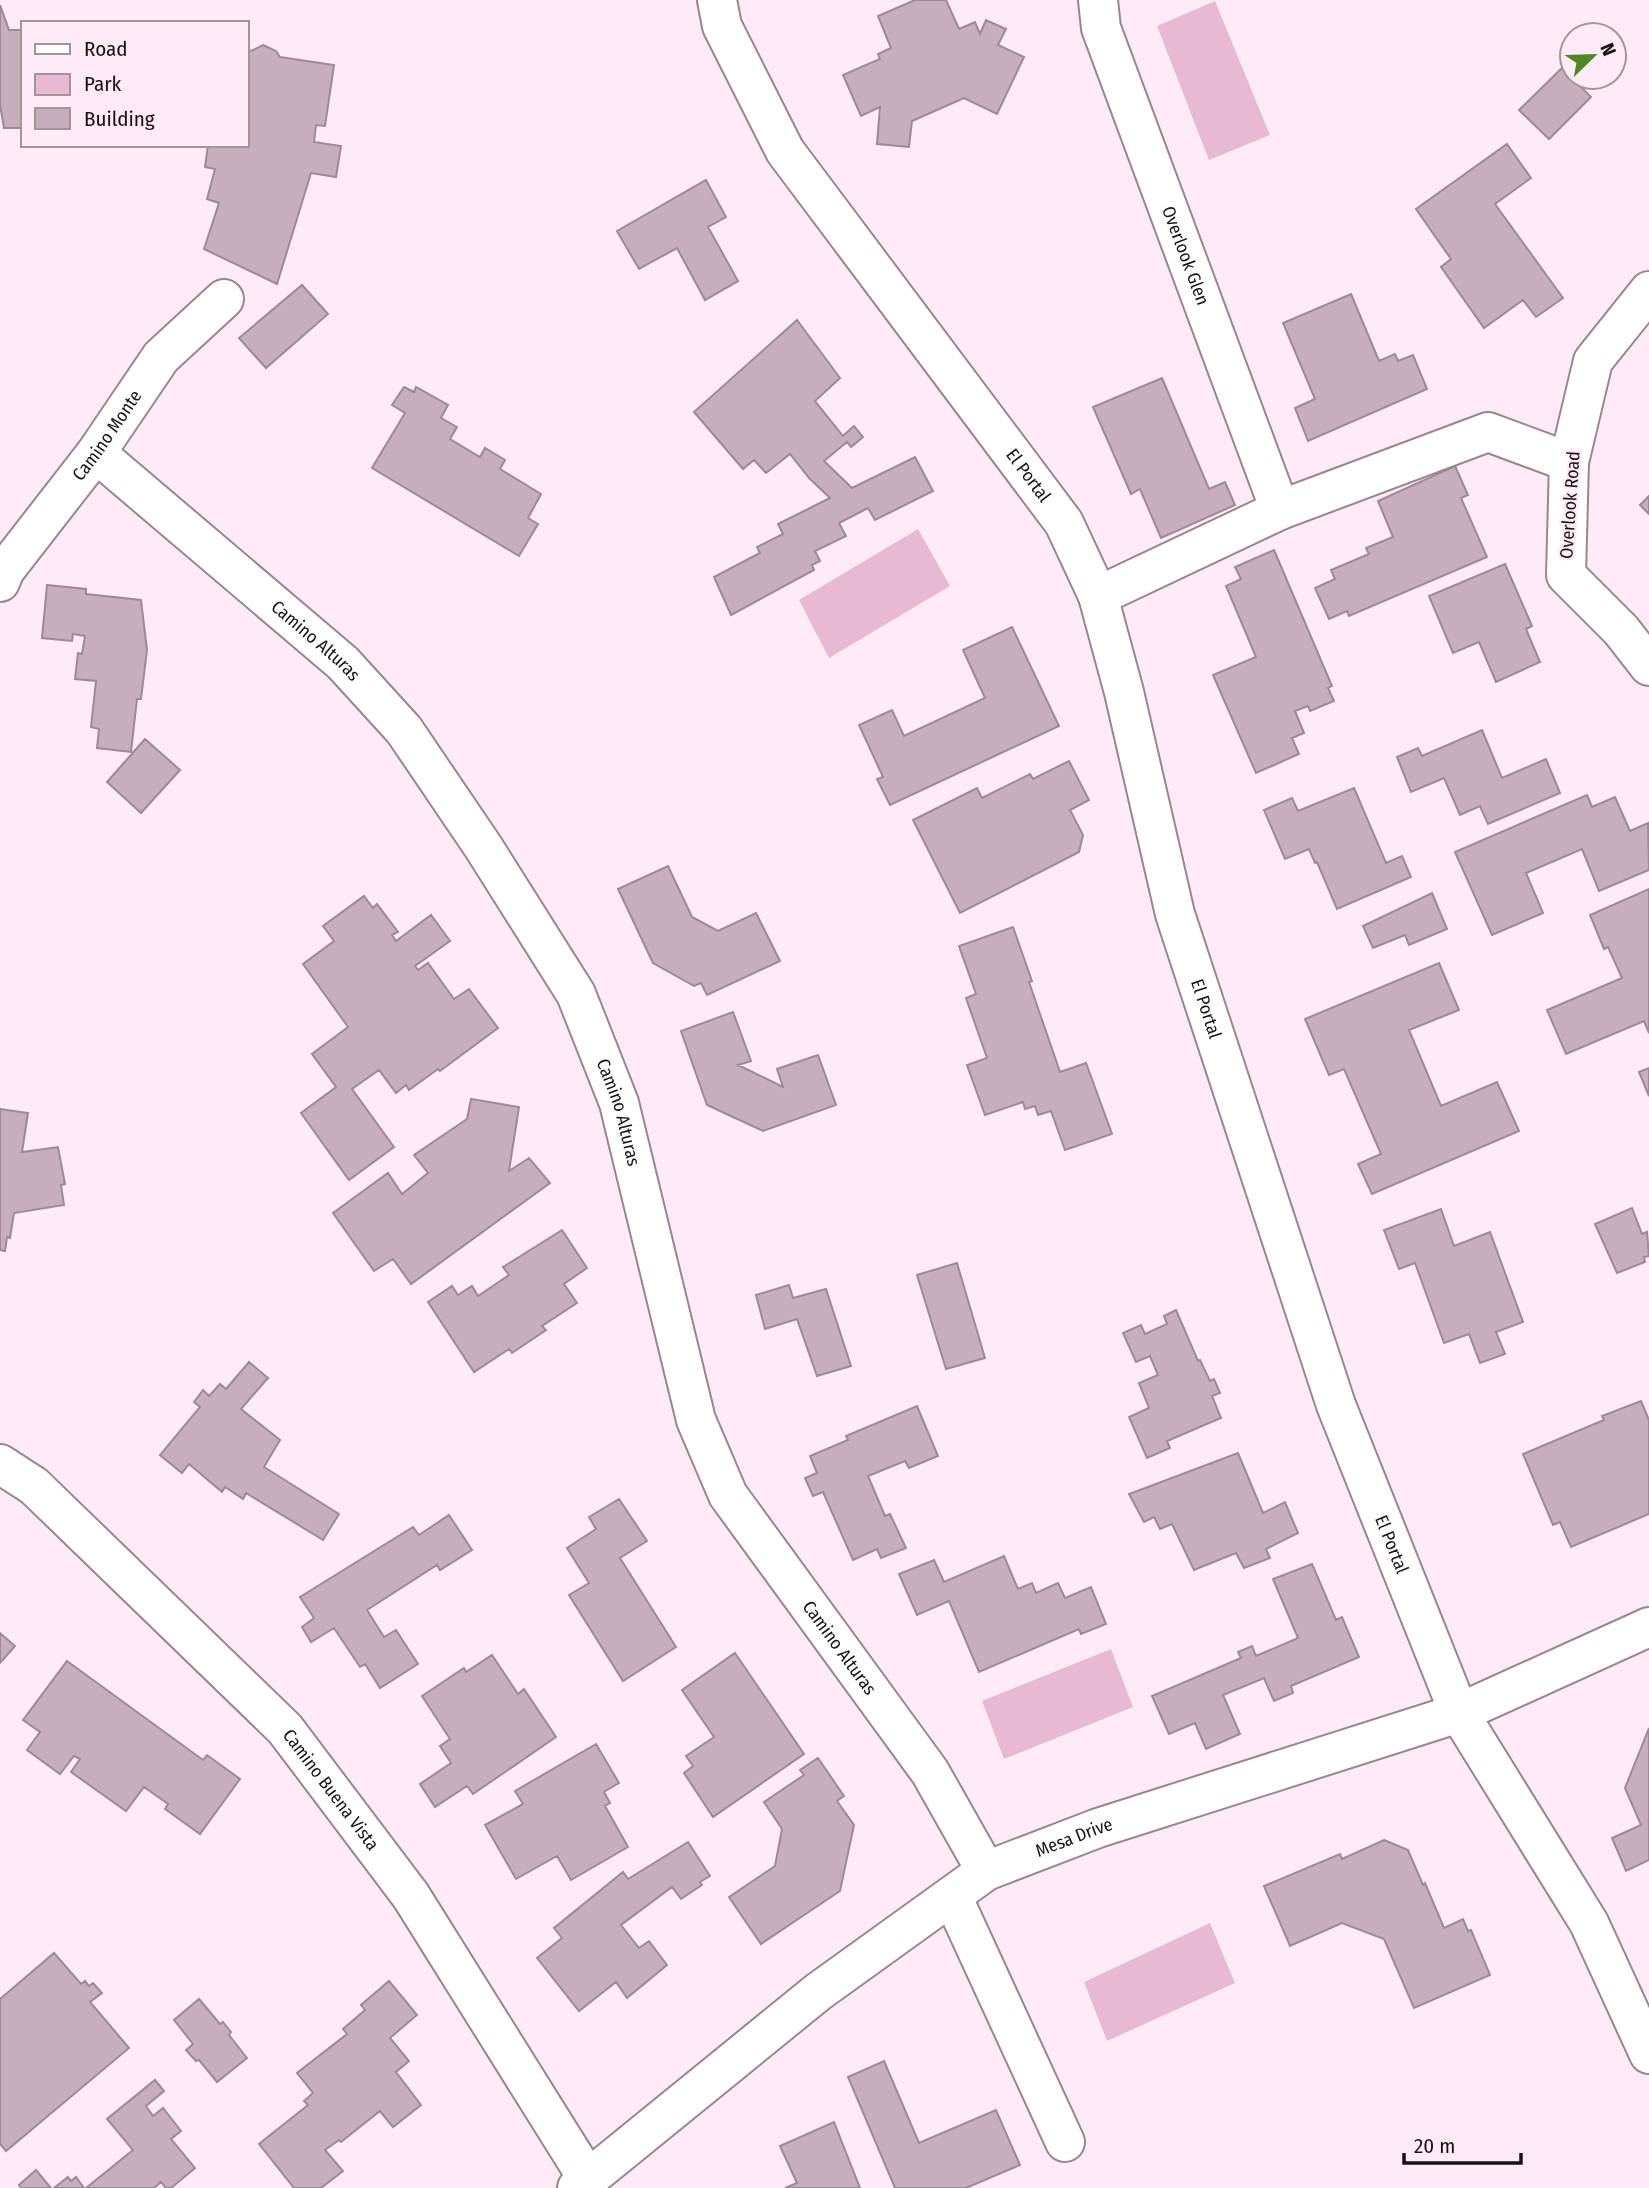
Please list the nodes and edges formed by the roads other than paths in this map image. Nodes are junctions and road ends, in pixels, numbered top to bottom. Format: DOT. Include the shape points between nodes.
graph roads {
  1 [pos="717,0"];
  2 [pos="1098,0"];
  3 [pos="1649,291"];
  4 [pos="224,299"];
  5 [pos="96,453"];
  6 [pos="1569,462"];
  7 [pos="1280,510"];
  8 [pos="0,582"];
  9 [pos="1098,596"];
  10 [pos="1649,666"];
  11 [pos="0,1464"];
  12 [pos="1649,1627"];
  13 [pos="1459,1713"];
  14 [pos="986,1871"];
  15 [pos="952,1896"];
  16 [pos="1649,2054"];
  17 [pos="1065,2142"];
  18 [pos="582,2183"];
  1 -- 9 [label="street, El Portal" via="722,26 785,151 1064,523"];
  2 -- 7 [label="street, Overlook Glen" via="1101,28"];
  3 -- 6 [label="street, Overlook Road" via="1592,361"];
  4 -- 5 [label="street, Camino Monte" via="161,357"];
  5 -- 8 [label="street, Camino Monte"];
  5 -- 14 [label="street, Camino Alturas" via="343,663 395,720 484,848 576,994 619,1103 696,1420 728,1495 930,1772"];
  6 -- 7 [label="street" via="1488,432"];
  6 -- 10 [label="street, Overlook Road" via="1566,575 1621,630"];
  7 -- 9 [label="street"];
  9 -- 13 [label="street, El Portal" via="1183,940 1336,1405"];
  11 -- 18 [label="street, Camino Buena Vista" via="34,1486 285,1729 411,1896"];
  12 -- 13 [label="street, Mesa Drive"];
  13 -- 14 [label="street, Mesa Drive" via="1098,1828"];
  13 -- 16 [label="street, El Portal" via="1589,1923"];
  14 -- 15 [label="street, Mesa Drive"];
  15 -- 17 [label="street"];
  15 -- 18 [label="street, Mesa Drive" via="818,1992"];
}
